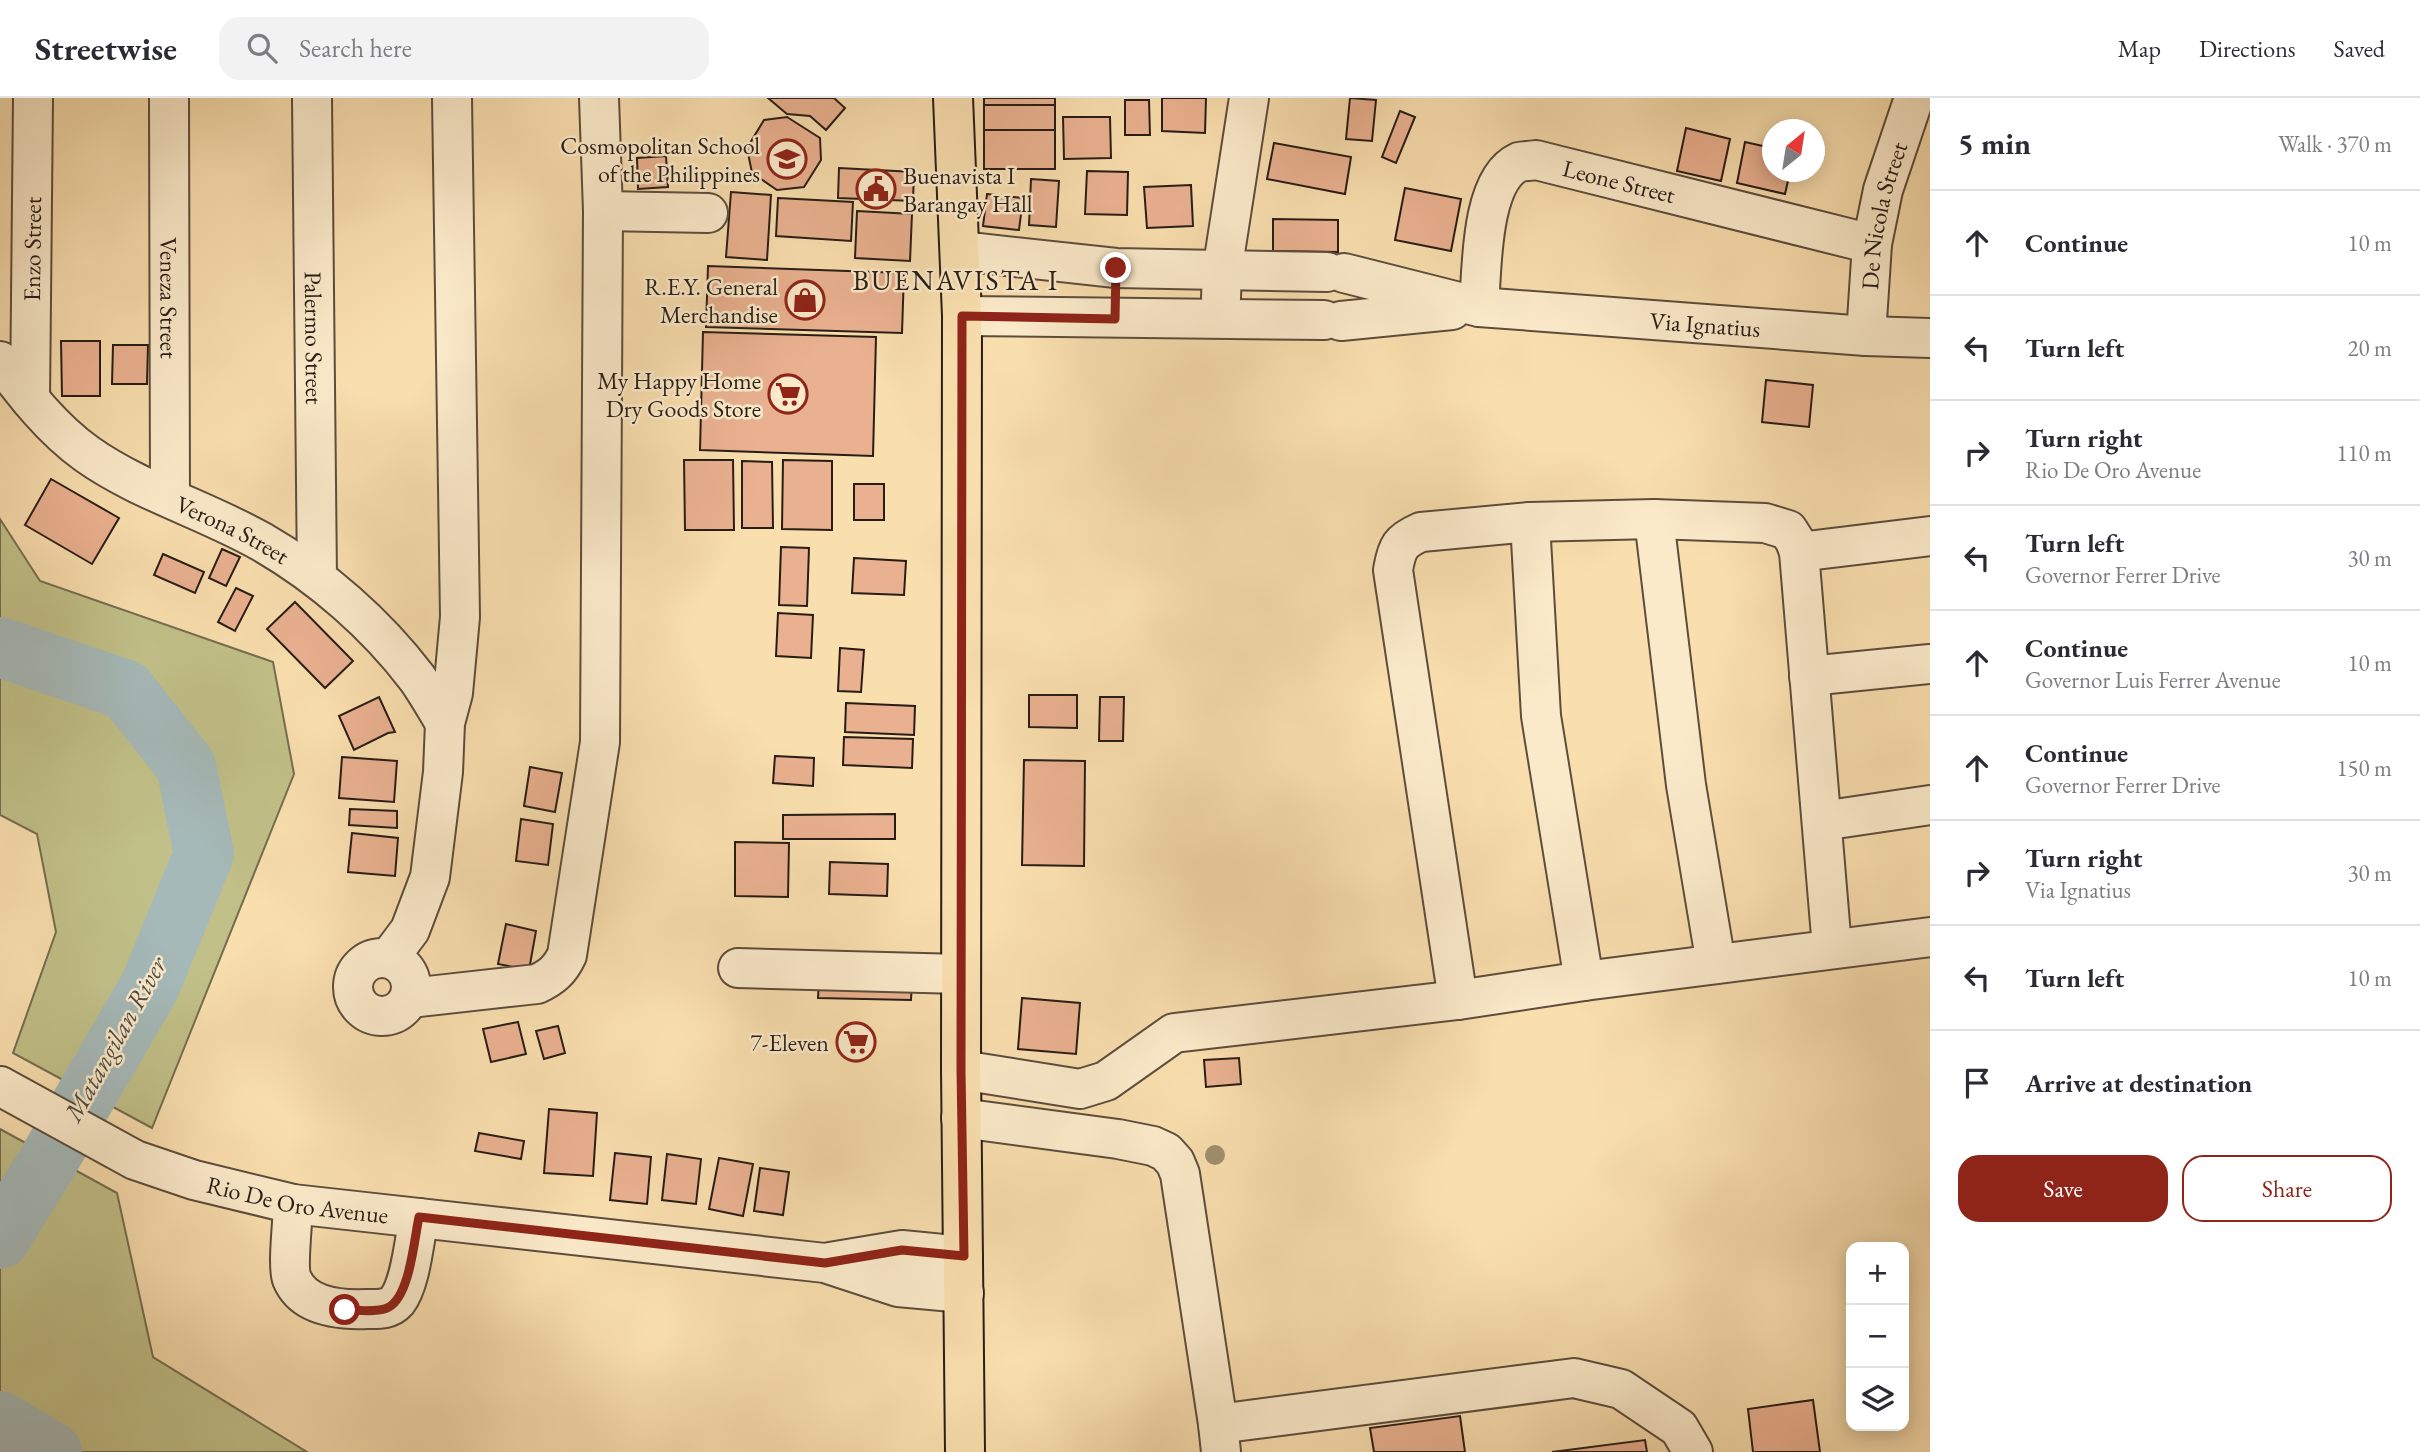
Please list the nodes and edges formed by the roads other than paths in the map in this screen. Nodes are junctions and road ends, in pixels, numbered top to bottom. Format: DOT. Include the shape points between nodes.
graph roads {
  1 [pos="33,98"];
  2 [pos="169,98"];
  3 [pos="312,98"];
  4 [pos="452,98"];
  5 [pos="599,98"];
  6 [pos="953,98"];
  7 [pos="1249,98"];
  8 [pos="1914,98"];
  9 [pos="1914,145"];
  10 [pos="603,211"];
  11 [pos="708,214"];
  12 [pos="1872,244"];
  13 [pos="960,251"];
  14 [pos="1116,268"];
  15 [pos="1222,272"];
  16 [pos="1479,307"];
  17 [pos="962,316"];
  18 [pos="1220,317"];
  19 [pos="1115,319"];
  20 [pos="1867,336"];
  21 [pos="1930,338"];
  22 [pos="0,361"];
  23 [pos="30,399"];
  24 [pos="170,497"];
  25 [pos="1654,519"];
  26 [pos="1530,522"];
  27 [pos="1930,536"];
  28 [pos="1799,552"];
  29 [pos="317,578"];
  30 [pos="1930,664"];
  31 [pos="1809,676"];
  32 [pos="445,723"];
  33 [pos="1930,806"];
  34 [pos="1822,821"];
  35 [pos="1930,937"];
  36 [pos="1832,948"];
  37 [pos="388,958"];
  38 [pos="1716,964"];
  39 [pos="738,968"];
  40 [pos="961,974"];
  41 [pos="1584,981"];
  42 [pos="410,998"];
  43 [pos="1458,1000"];
  44 [pos="961,1070"];
  45 [pos="0,1086"];
  46 [pos="961,1118"];
  47 [pos="293,1204"];
  48 [pos="419,1217"];
  49 [pos="964,1274"];
  50 [pos="1220,1438"];
  51 [pos="965,1452"];
  52 [pos="1693,1452"];
  1 -- 23 [label="street, Enzo Street"];
  2 -- 24 [label="street, Veneza Street"];
  3 -- 29 [label="street, Palermo Street"];
  4 -- 32 [label="street" via="460,617 453,693"];
  5 -- 10 [label="street"];
  6 -- 13 [label="main road"];
  7 -- 15 [label="street"];
  8 -- 9 [label="street, De Nicola Street"];
  9 -- 12 [label="street, De Nicola Street" via="1883,190"];
  10 -- 11 [label="street"];
  10 -- 42 [label="street" via="600,742 568,956 551,977 537,984"];
  12 -- 16 [label="street, Leone Street" via="1536,160 1520,162 1497,183 1489,204"];
  12 -- 20 [label="street, De Nicola Street"];
  13 -- 14 [label="street, Via Ignatius"];
  13 -- 17 [label="main road"];
  14 -- 15 [label="street, Via Ignatius"];
  14 -- 19 [label="street"];
  15 -- 16 [label="street, Via Ignatius" via="1336,272"];
  15 -- 18 [label="street"];
  16 -- 18 [label="street, Via Ignatius" via="1332,321"];
  16 -- 20 [label="street, Via Ignatius"];
  17 -- 19 [label="street, Via Ignatius"];
  17 -- 40 [label="main road"];
  18 -- 19 [label="street, Via Ignatius"];
  20 -- 21 [label="street, Via Ignatius"];
  22 -- 23 [label="street, Verona Street"];
  23 -- 24 [label="street, Verona Street" via="86,454"];
  24 -- 29 [label="street, Verona Street" via="263,543"];
  25 -- 26 [label="street"];
  25 -- 28 [label="street" via="1777,525 1788,530"];
  25 -- 38 [label="street" via="1686,785"];
  26 -- 41 [label="street" via="1541,716"];
  26 -- 43 [label="street" via="1421,532 1406,539 1396,551 1393,570"];
  27 -- 28 [label="street"];
  28 -- 31 [label="street"];
  29 -- 32 [label="street, Verona Street" via="381,637 417,679"];
  30 -- 31 [label="street"];
  31 -- 34 [label="street"];
  32 -- 37 [label="street" via="430,877 410,930"];
  33 -- 34 [label="street"];
  34 -- 36 [label="street"];
  35 -- 36 [label="street"];
  36 -- 38 [label="street"];
  37 -- 42 [label="street" via="408,973"];
  37 -- 42 [label="street" via="363,964 352,987 356,1000 376,1016 390,1015"];
  38 -- 41 [label="street"];
  39 -- 40 [label="street"];
  40 -- 44 [label="main road"];
  41 -- 43 [label="street"];
  43 -- 44 [label="street" via="1174,1034 1107,1081 1080,1089"];
  44 -- 46 [label="main road"];
  45 -- 47 [label="street, Rio De Oro Avenue" via="135,1160"];
  46 -- 49 [label="main road"];
  46 -- 50 [label="street" via="1153,1146 1175,1162"];
  47 -- 48 [label="street, Rio De Oro Avenue"];
  47 -- 48 [label="street" via="290,1276 298,1291 345,1310 388,1308 397,1300 405,1285"];
  48 -- 49 [label="street, Rio De Oro Avenue" via="825,1263 898,1287"];
  49 -- 51 [label="main road"];
  50 -- 52 [label="street" via="1574,1378 1621,1389 1679,1428"];
}
